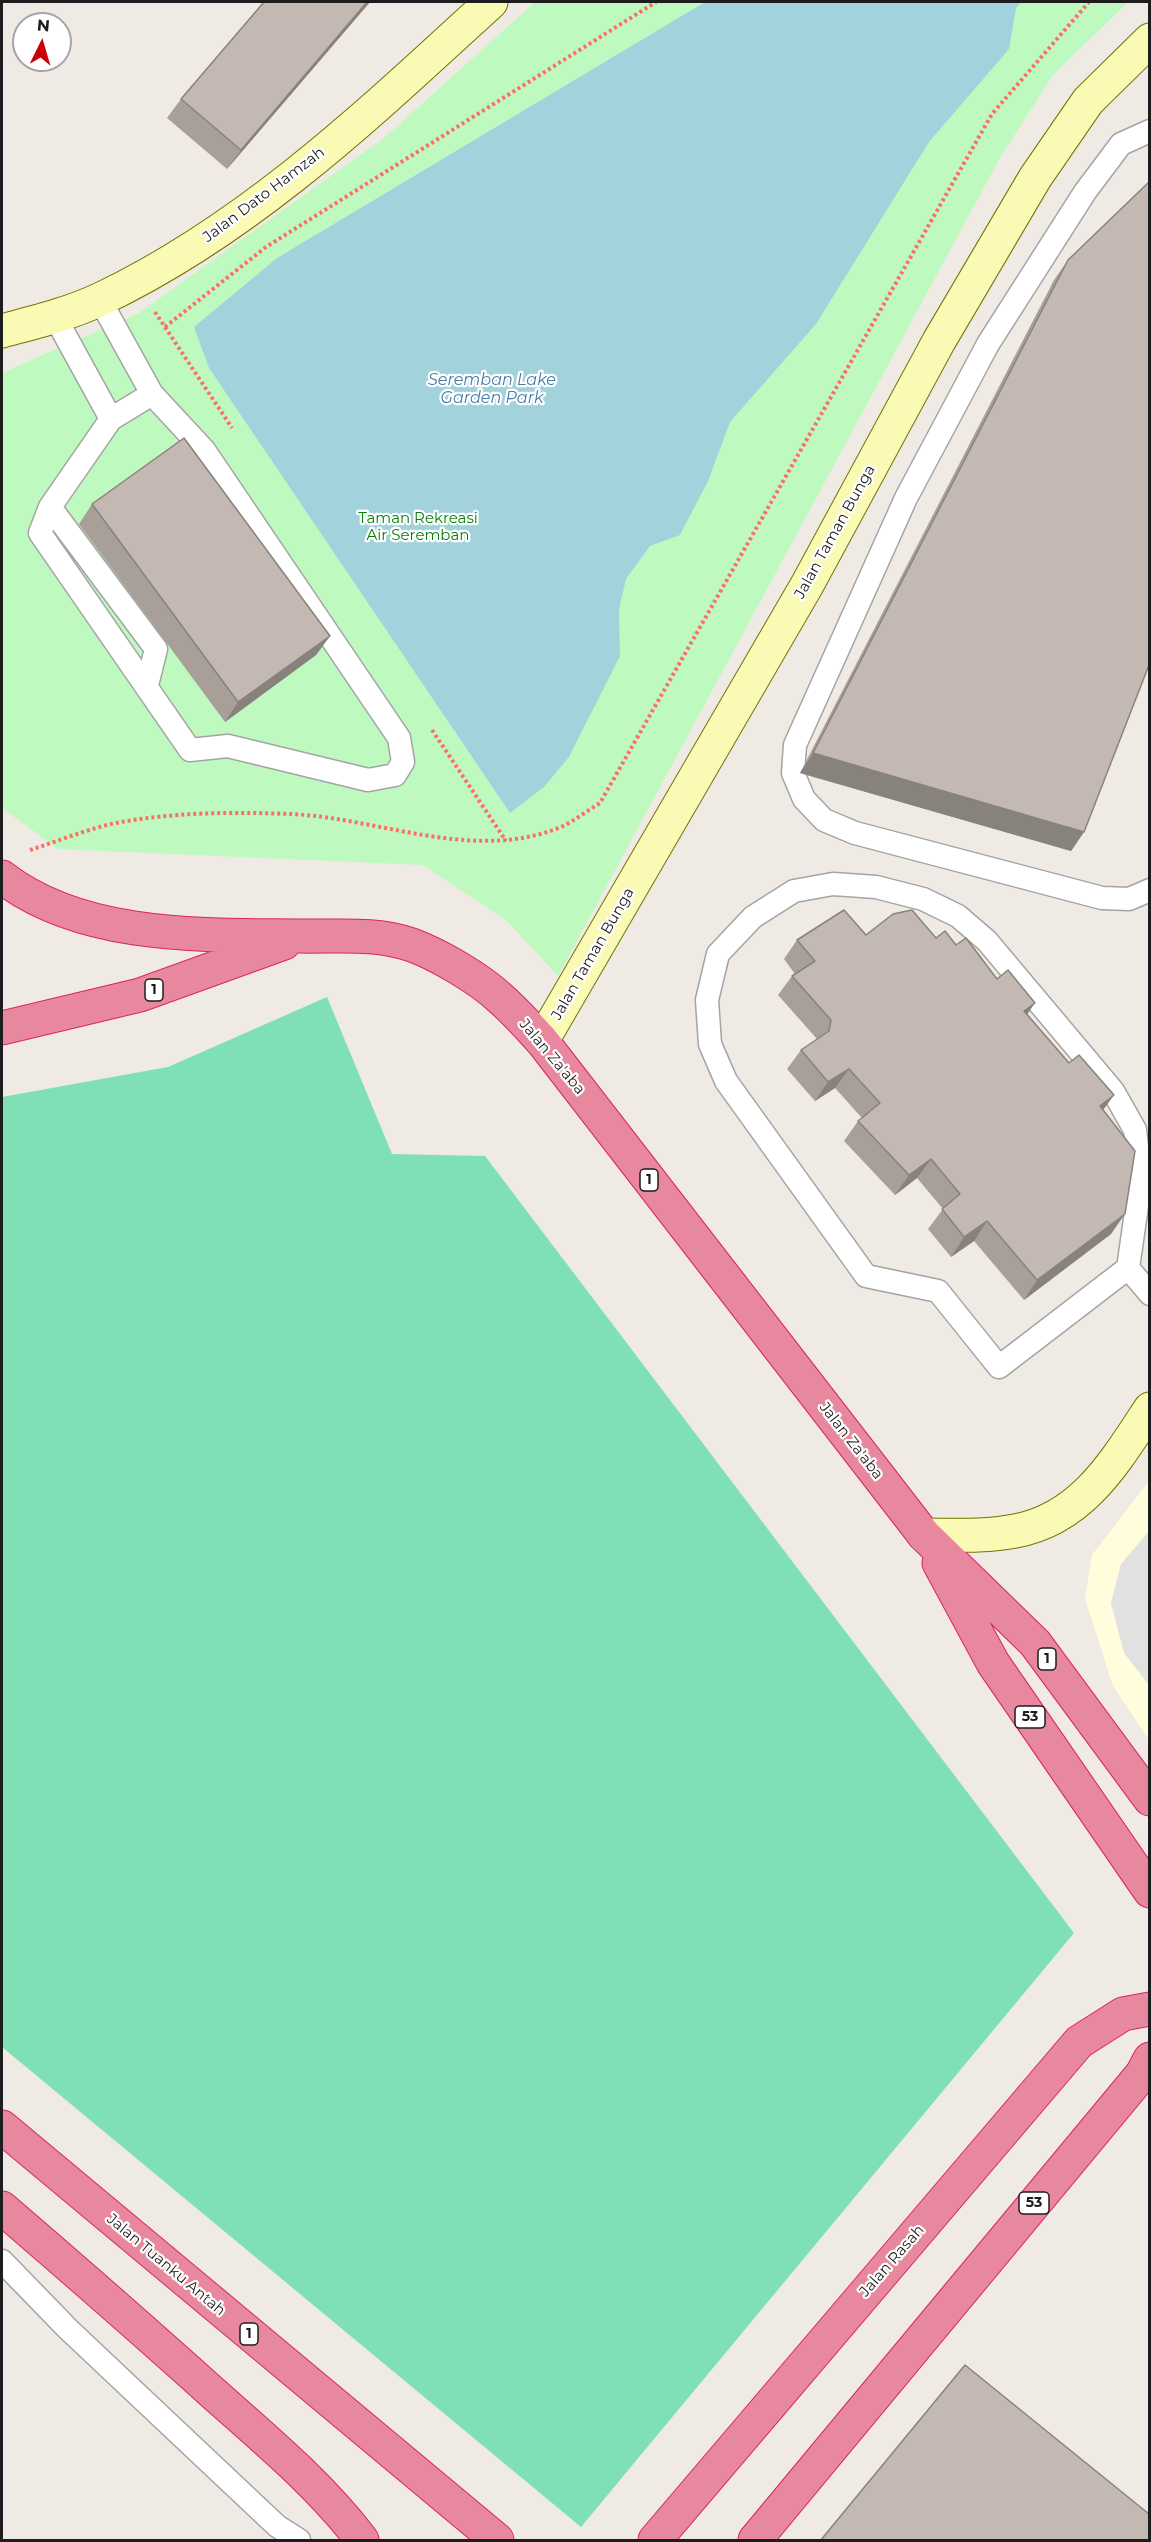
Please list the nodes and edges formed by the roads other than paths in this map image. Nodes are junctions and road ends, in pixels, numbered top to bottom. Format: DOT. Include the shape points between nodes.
graph roads {
  1 [pos="490,2"];
  2 [pos="1149,40"];
  3 [pos="1149,131"];
  4 [pos="100,300"];
  5 [pos="55,317"];
  6 [pos="2,331"];
  7 [pos="152,394"];
  8 [pos="111,419"];
  9 [pos="204,450"];
  10 [pos="201,478"];
  11 [pos="272,588"];
  12 [pos="332,639"];
  13 [pos="2,877"];
  14 [pos="1149,890"];
  15 [pos="302,936"];
  16 [pos="2,1028"];
  17 [pos="542,1041"];
  18 [pos="1128,1268"];
  19 [pos="1149,1294"];
  20 [pos="1149,1409"];
  21 [pos="924,1535"];
  22 [pos="1149,1800"];
  23 [pos="1149,1891"];
  24 [pos="1149,2009"];
  25 [pos="1149,2059"];
  26 [pos="2,2127"];
  27 [pos="2,2208"];
  28 [pos="2,2261"];
  29 [pos="299,2541"];
  30 [pos="362,2541"];
  31 [pos="497,2541"];
  32 [pos="655,2541"];
  33 [pos="755,2541"];
  1 -- 4 [label="street, Jalan Dato Hamzah" via="284,184 204,241"];
  2 -- 17 [label="street, Jalan Taman Bunga" via="1088,101 1035,178 939,341 807,585"];
  3 -- 14 [label="lane" via="1121,144 1085,192 988,344 906,498 795,745 793,773 804,799 824,820 855,833 1102,898 1129,899"];
  4 -- 5 [label="street, Jalan Dato Hamzah"];
  4 -- 7 [label="lane"];
  5 -- 6 [label="street, Jalan Dato Hamzah"];
  5 -- 8 [label="lane"];
  7 -- 8 [label="lane"];
  7 -- 9 [label="lane"];
  8 -- 12 [label="lane" via="50,507 40,533 190,750 228,746 368,780 394,775 403,762 399,738"];
  9 -- 10 [label="lane"];
  9 -- 12 [label="lane"];
  11 -- 12 [label="lane" via="298,625"];
  13 -- 15 [label="highway, Jalan Za'aba / 1" via="56,909 116,924 190,934"];
  15 -- 16 [label="highway, 1" via="140,995"];
  15 -- 17 [label="highway, Jalan Za'aba / 1" via="364,935 411,945 455,967 500,997"];
  17 -- 21 [label="highway, Jalan Za'aba / 1"];
  18 -- 18 [label="lane" via="999,1367 938,1291 866,1276 726,1081 710,1044 706,1000 718,954 753,917 794,891 833,884 876,887 923,899 958,916 987,941 1113,1091 1135,1130 1141,1178"];
  18 -- 19 [label="lane"];
  20 -- 21 [label="street" via="1116,1461 1087,1495 1055,1517 1016,1531"];
  21 -- 22 [label="highway, Jalan Za'aba / 1" via="1035,1643"];
  21 -- 23 [label="highway, Jalan Za'aba / 53" via="993,1663"];
  24 -- 32 [label="highway, Jalan Rasah" via="1123,2014 1079,2042"];
  25 -- 33 [label="highway, 53" via="1142,2074"];
  26 -- 31 [label="highway, Jalan Tuanku Antah / 1"];
  27 -- 30 [label="highway" via="284,2457 336,2506"];
  28 -- 29 [label="lane" via="68,2329 277,2526"];
}
